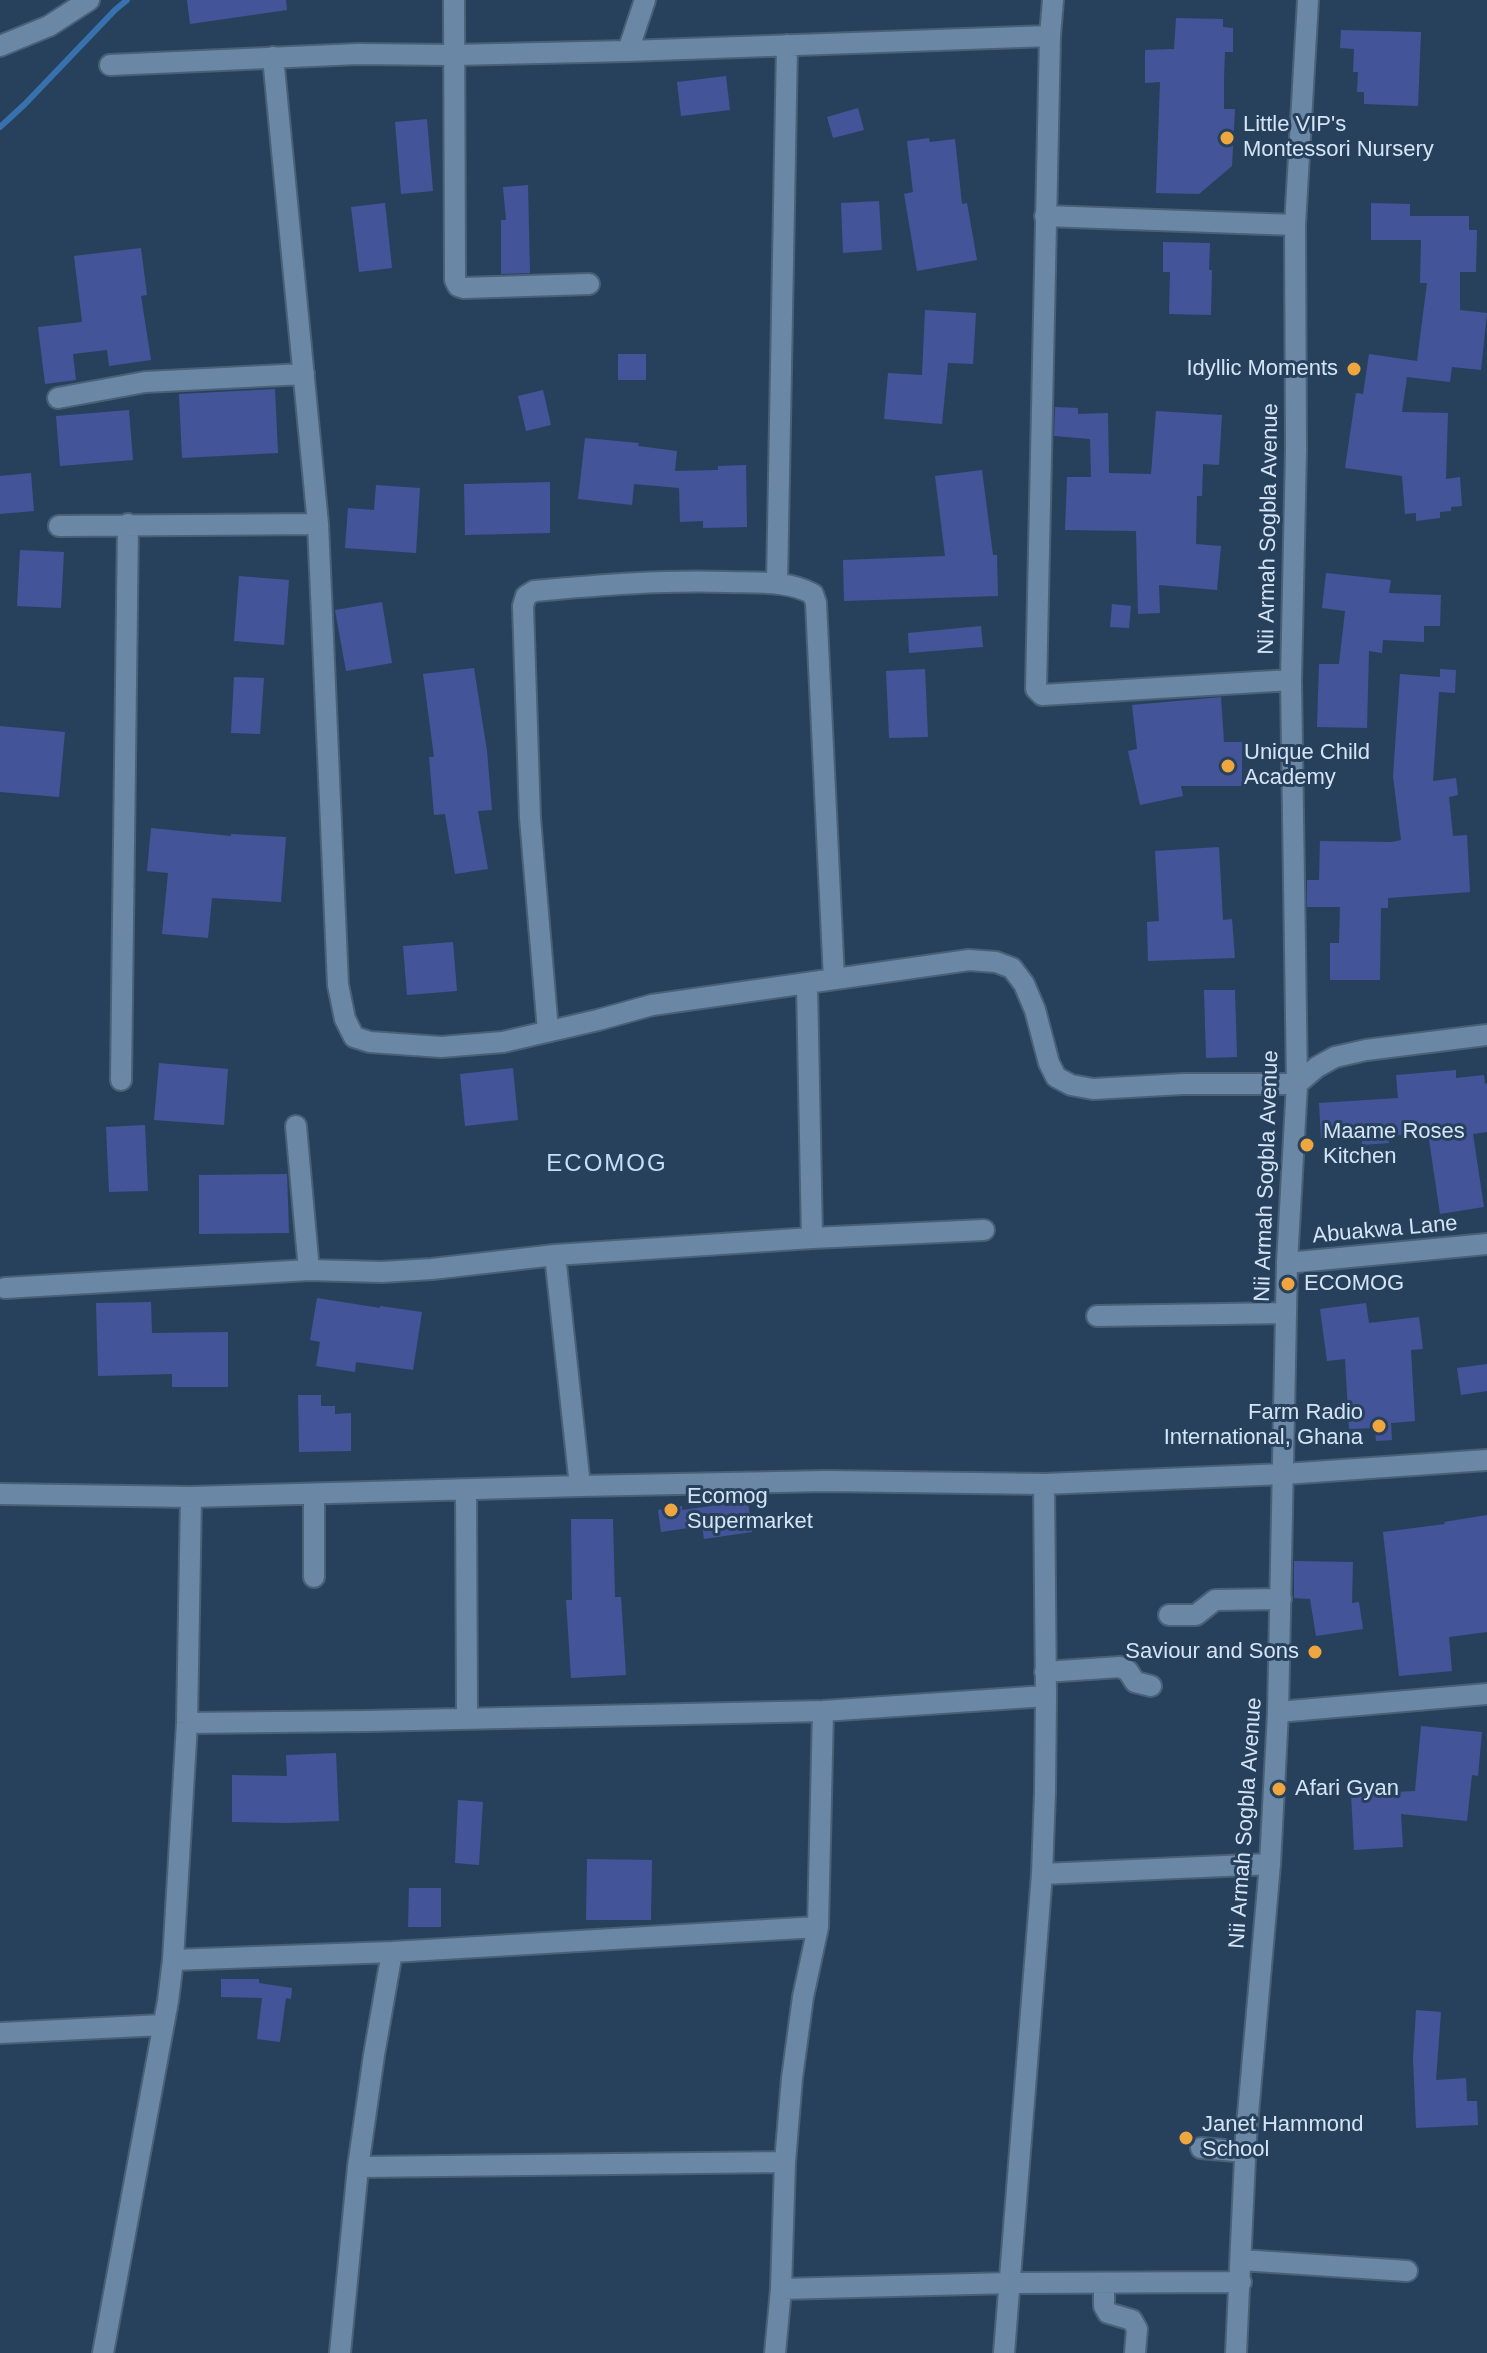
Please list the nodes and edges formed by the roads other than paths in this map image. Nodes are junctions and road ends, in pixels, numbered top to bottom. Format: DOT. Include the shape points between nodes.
graph roads {
  1 [pos="89,0"];
  2 [pos="454,0"];
  3 [pos="645,0"];
  4 [pos="1053,0"];
  5 [pos="1308,0"];
  6 [pos="1050,36"];
  7 [pos="787,45"];
  8 [pos="0,46"];
  9 [pos="628,51"];
  10 [pos="453,55"];
  11 [pos="273,57"];
  12 [pos="110,65"];
  13 [pos="1045,216"];
  14 [pos="1295,225"];
  15 [pos="589,284"];
  16 [pos="304,374"];
  17 [pos="58,398"];
  18 [pos="128,524"];
  19 [pos="318,524"];
  20 [pos="59,526"];
  21 [pos="777,583"];
  22 [pos="1291,680"];
  23 [pos="834,979"];
  24 [pos="807,984"];
  25 [pos="548,1031"];
  26 [pos="1487,1035"];
  27 [pos="121,1080"];
  28 [pos="1297,1084"];
  29 [pos="296,1126"];
  30 [pos="984,1230"];
  31 [pos="812,1238"];
  32 [pos="1487,1244"];
  33 [pos="555,1255"];
  34 [pos="1287,1263"];
  35 [pos="309,1270"];
  36 [pos="5,1288"];
  37 [pos="1286,1313"];
  38 [pos="1097,1316"];
  39 [pos="1487,1460"];
  40 [pos="1284,1474"];
  41 [pos="1044,1484"];
  42 [pos="580,1486"];
  43 [pos="466,1490"];
  44 [pos="0,1494"];
  45 [pos="314,1494"];
  46 [pos="191,1497"];
  47 [pos="314,1577"];
  48 [pos="1281,1599"];
  49 [pos="1169,1615"];
  50 [pos="1045,1672"];
  51 [pos="1151,1686"];
  52 [pos="1487,1694"];
  53 [pos="1046,1696"];
  54 [pos="823,1711"];
  55 [pos="1278,1712"];
  56 [pos="467,1719"];
  57 [pos="187,1723"];
  58 [pos="1270,1864"];
  59 [pos="1042,1874"];
  60 [pos="818,1927"];
  61 [pos="392,1952"];
  62 [pos="173,1960"];
  63 [pos="162,2025"];
  64 [pos="0,2033"];
  65 [pos="1201,2148"];
  66 [pos="1246,2152"];
  67 [pos="785,2162"];
  68 [pos="358,2167"];
  69 [pos="1241,2260"];
  70 [pos="1407,2271"];
  71 [pos="1241,2282"];
  72 [pos="1009,2283"];
  73 [pos="1104,2283"];
  74 [pos="781,2289"];
  75 [pos="103,2353"];
  76 [pos="340,2353"];
  77 [pos="775,2353"];
  78 [pos="1004,2353"];
  79 [pos="1135,2353"];
  80 [pos="1236,2353"];
  1 -- 8 [label="street" via="49,26"];
  2 -- 10 [label="street"];
  3 -- 9 [label="street"];
  4 -- 6 [label="street"];
  5 -- 14 [label="street, Nii Armah Sogbla Avenue"];
  6 -- 7 [label="street"];
  6 -- 13 [label="street"];
  7 -- 9 [label="street"];
  7 -- 21 [label="street"];
  9 -- 10 [label="street"];
  10 -- 11 [label="street"];
  10 -- 15 [label="street" via="458,286"];
  11 -- 12 [label="street"];
  11 -- 16 [label="street"];
  13 -- 14 [label="street"];
  13 -- 22 [label="street" via="1036,689 1042,695"];
  14 -- 22 [label="street, Nii Armah Sogbla Avenue"];
  16 -- 17 [label="street" via="145,382"];
  16 -- 19 [label="street"];
  18 -- 19 [label="street"];
  18 -- 20 [label="street"];
  18 -- 27 [label="street"];
  19 -- 25 [label="street" via="338,985 345,1019 354,1037 396,1045 503,1042"];
  21 -- 23 [label="street" via="813,594 816,603"];
  21 -- 25 [label="street" via="624,582 526,596 530,818"];
  22 -- 28 [label="street, Nii Armah Sogbla Avenue"];
  23 -- 24 [label="street"];
  23 -- 28 [label="street" via="969,960 996,962 1012,968 1024,984 1049,1063 1056,1077 1071,1085 1093,1089"];
  24 -- 25 [label="street" via="652,1005"];
  24 -- 31 [label="street"];
  26 -- 28 [label="street" via="1335,1057"];
  28 -- 34 [label="street, Nii Armah Sogbla Avenue"];
  29 -- 35 [label="street"];
  30 -- 31 [label="street"];
  31 -- 33 [label="street"];
  32 -- 34 [label="street, Abuakwa Lane"];
  33 -- 35 [label="street" via="407,1270"];
  33 -- 42 [label="street"];
  34 -- 37 [label="street, Nii Armah Sogbla Avenue"];
  35 -- 36 [label="street"];
  37 -- 38 [label="street"];
  37 -- 40 [label="street, Nii Armah Sogbla Avenue"];
  39 -- 40 [label="street"];
  40 -- 41 [label="street"];
  40 -- 48 [label="street, Nii Armah Sogbla Avenue"];
  41 -- 42 [label="street"];
  41 -- 50 [label="street"];
  42 -- 43 [label="street"];
  43 -- 45 [label="street"];
  43 -- 56 [label="street"];
  44 -- 46 [label="street"];
  45 -- 46 [label="street"];
  45 -- 47 [label="street"];
  46 -- 57 [label="street"];
  48 -- 49 [label="street" via="1215,1600 1196,1615"];
  48 -- 55 [label="street, Nii Armah Sogbla Avenue"];
  50 -- 51 [label="street" via="1120,1667 1135,1682"];
  50 -- 53 [label="street"];
  52 -- 55 [label="street"];
  53 -- 54 [label="street"];
  53 -- 59 [label="street"];
  54 -- 56 [label="street"];
  54 -- 60 [label="street"];
  55 -- 58 [label="street, Nii Armah Sogbla Avenue"];
  56 -- 57 [label="street"];
  57 -- 62 [label="street"];
  58 -- 59 [label="street"];
  58 -- 66 [label="street, Nii Armah Sogbla Avenue"];
  59 -- 72 [label="street"];
  60 -- 61 [label="street"];
  60 -- 67 [label="street" via="803,1997"];
  61 -- 62 [label="street"];
  61 -- 68 [label="street"];
  62 -- 63 [label="street"];
  63 -- 64 [label="street"];
  63 -- 75 [label="street"];
  65 -- 66 [label="street"];
  66 -- 69 [label="street, Nii Armah Sogbla Avenue"];
  67 -- 68 [label="street"];
  67 -- 74 [label="street"];
  68 -- 76 [label="street"];
  69 -- 70 [label="street"];
  69 -- 71 [label="street, Nii Armah Sogbla Avenue"];
  71 -- 73 [label="street"];
  71 -- 80 [label="street, Nii Armah Sogbla Avenue"];
  72 -- 73 [label="street"];
  72 -- 74 [label="street"];
  72 -- 78 [label="street"];
  73 -- 79 [label="street" via="1108,2313 1132,2320 1137,2329"];
  74 -- 77 [label="street"];
}
